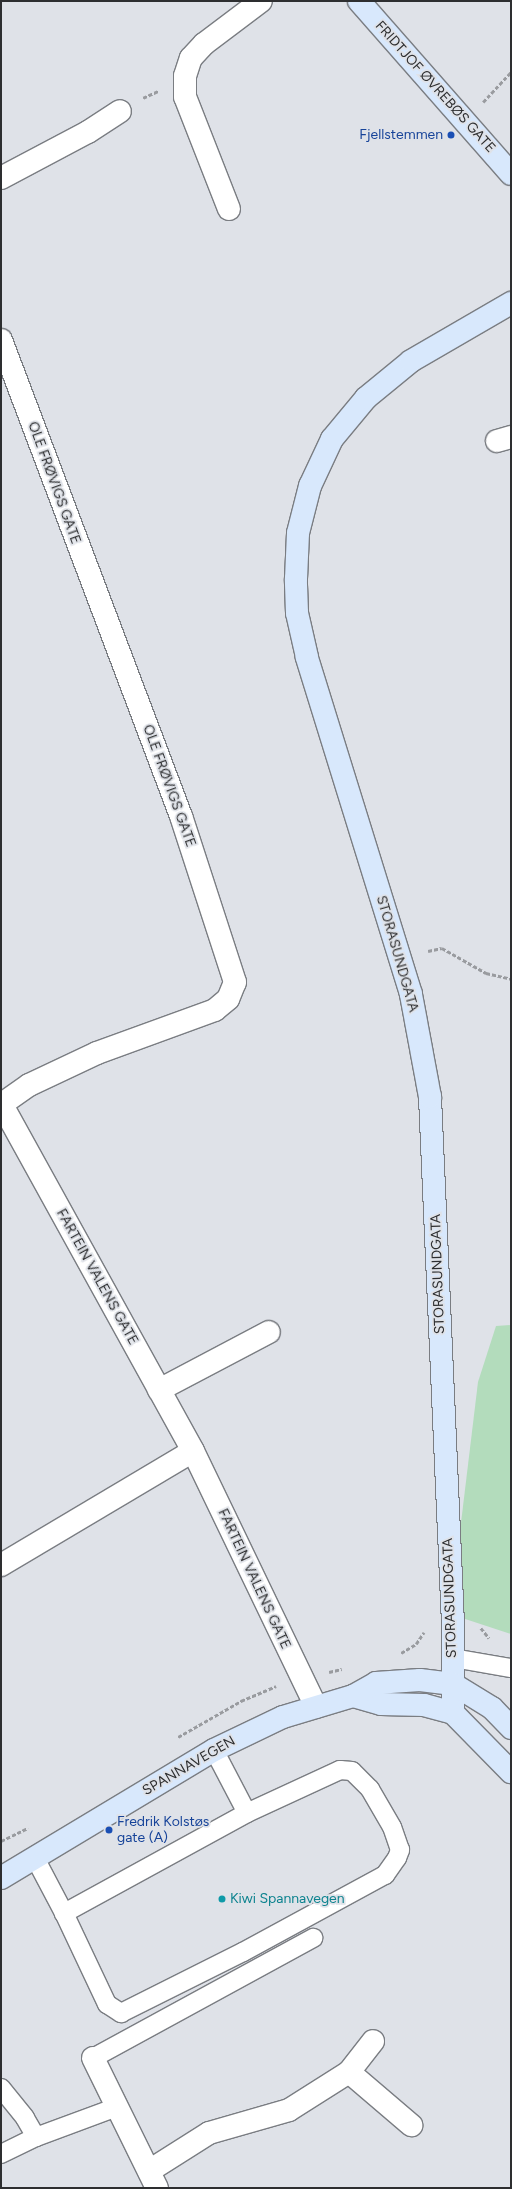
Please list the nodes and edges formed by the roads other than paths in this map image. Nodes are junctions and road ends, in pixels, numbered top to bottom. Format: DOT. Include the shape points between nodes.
graph roads {
  1 [pos="261,1"];
  2 [pos="359,1"];
  3 [pos="120,111"];
  4 [pos="511,174"];
  5 [pos="1,178"];
  6 [pos="229,209"];
  7 [pos="511,303"];
  8 [pos="1,340"];
  9 [pos="1,1104"];
  10 [pos="269,1332"];
  11 [pos="159,1390"];
  12 [pos="192,1451"];
  13 [pos="1,1565"];
  14 [pos="453,1658"];
  15 [pos="511,1668"];
  16 [pos="453,1684"];
  17 [pos="353,1696"];
  18 [pos="316,1707"];
  19 [pos="453,1713"];
  20 [pos="511,1728"];
  21 [pos="214,1750"];
  22 [pos="511,1772"];
  23 [pos="247,1813"];
  24 [pos="35,1858"];
  25 [pos="1,1878"];
  26 [pos="64,1913"];
  27 [pos="313,1938"];
  28 [pos="373,2041"];
  29 [pos="93,2058"];
  30 [pos="349,2072"];
  31 [pos="1,2088"];
  32 [pos="117,2107"];
  33 [pos="411,2125"];
  34 [pos="36,2137"];
  35 [pos="1,2154"];
  36 [pos="153,2179"];
  1 -- 6 [label="street" via="204,44 191,58 185,76 185,97"];
  2 -- 4 [label="main road, FRIDTJOF ØVREBØS GATE"];
  3 -- 5 [label="street" via="88,132"];
  7 -- 14 [label="main road, STORASUNDGATA" via="411,361 366,398 332,439 310,486 298,533 296,579 297,613 307,657 411,994 430,1097"];
  8 -- 9 [label="street, OLE FRØVIGS GATE" via="181,816 232,966 235,982 228,999 215,1010 97,1053 30,1085"];
  9 -- 11 [label="street, FARTEIN VALENS GATE"];
  10 -- 11 [label="street"];
  11 -- 12 [label="street, FARTEIN VALENS GATE"];
  12 -- 13 [label="street"];
  12 -- 18 [label="street, FARTEIN VALENS GATE"];
  14 -- 15 [label="lane"];
  14 -- 16 [label="main road, STORASUNDGATA"];
  16 -- 17 [label="main road, SPANNAVEGEN" via="420,1680 376,1683"];
  16 -- 19 [label="main road, STORASUNDGATA"];
  16 -- 20 [label="main road, SPANNAVEGEN" via="492,1708"];
  17 -- 18 [label="main road, SPANNAVEGEN"];
  17 -- 19 [label="main road" via="381,1704 424,1705"];
  18 -- 21 [label="main road, SPANNAVEGEN" via="283,1718"];
  19 -- 22 [label="main road"];
  21 -- 23 [label="lane"];
  21 -- 24 [label="main road, SPANNAVEGEN"];
  23 -- 26 [label="lane"];
  23 -- 26 [label="lane" via="340,1770 352,1771 370,1789 392,1827 400,1850 398,1858 385,1875 243,1952 122,2013 107,2004"];
  24 -- 25 [label="main road, SPANNAVEGEN"];
  24 -- 26 [label="lane"];
  27 -- 29 [label="lane"];
  28 -- 30 [label="street"];
  29 -- 32 [label="street"];
  30 -- 33 [label="street"];
  30 -- 36 [label="street" via="289,2110 209,2133"];
  31 -- 34 [label="lane" via="25,2118"];
  32 -- 34 [label="lane"];
  32 -- 36 [label="street"];
  34 -- 35 [label="lane"];
}
